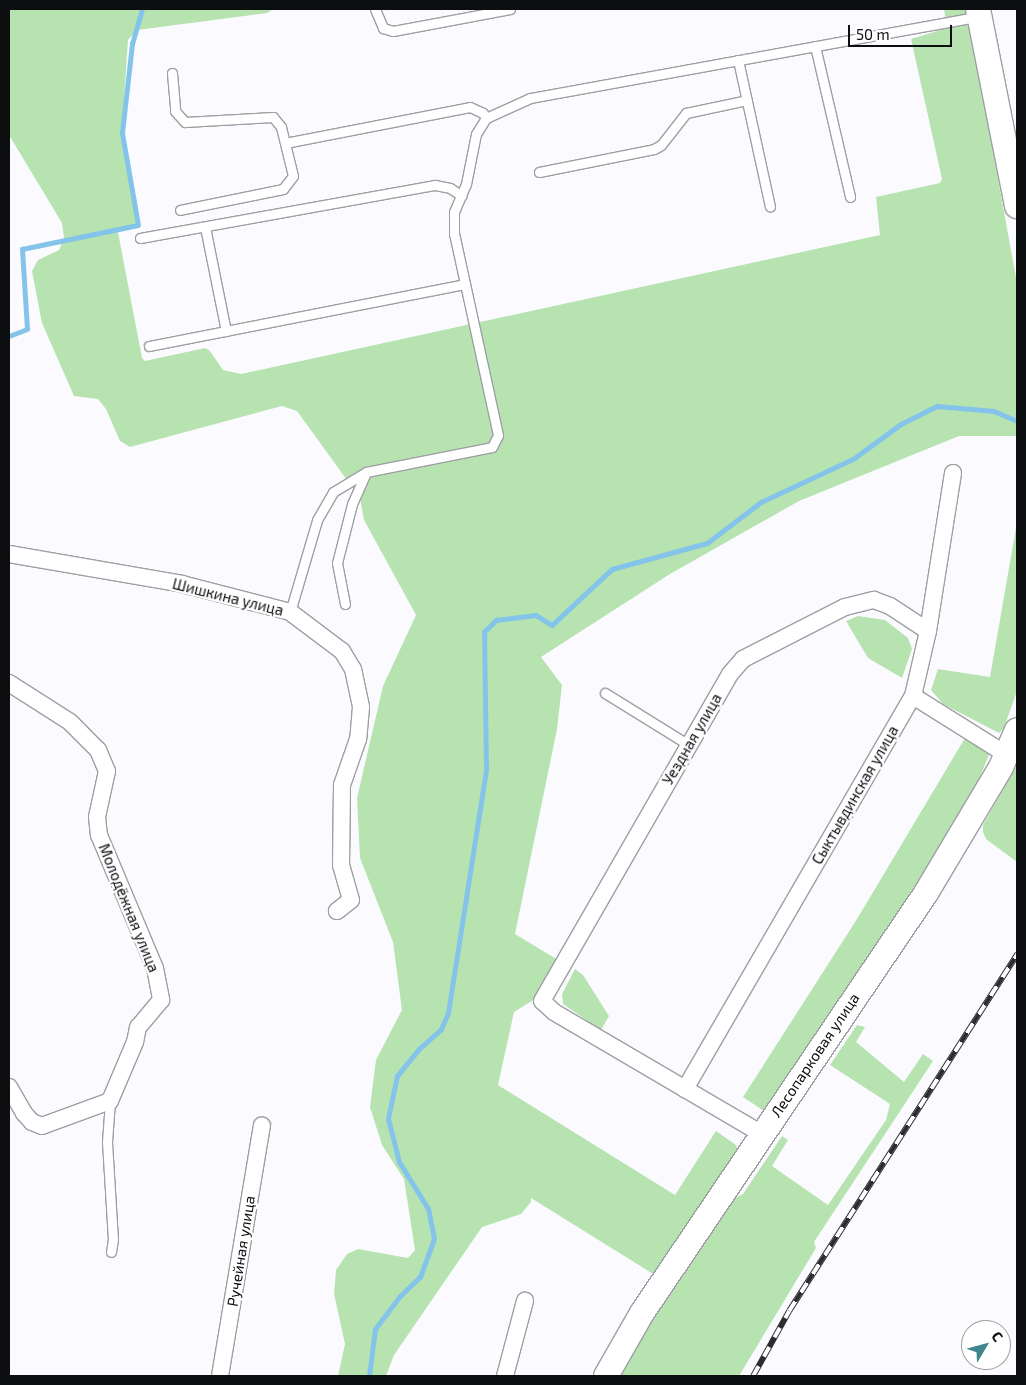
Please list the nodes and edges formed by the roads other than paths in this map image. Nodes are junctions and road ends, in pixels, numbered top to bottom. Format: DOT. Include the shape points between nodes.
graph roads {
  1 [pos="375,9"];
  2 [pos="510,9"];
  3 [pos="979,12"];
  4 [pos="815,46"];
  5 [pos="738,60"];
  6 [pos="172,72"];
  7 [pos="747,100"];
  8 [pos="486,118"];
  9 [pos="285,143"];
  10 [pos="539,172"];
  11 [pos="462,196"];
  12 [pos="850,197"];
  13 [pos="770,206"];
  14 [pos="1017,206"];
  15 [pos="180,210"];
  16 [pos="205,227"];
  17 [pos="140,238"];
  18 [pos="465,284"];
  19 [pos="226,331"];
  20 [pos="149,346"];
  21 [pos="366,472"];
  22 [pos="953,473"];
  23 [pos="9,554"];
  24 [pos="345,604"];
  25 [pos="290,612"];
  26 [pos="928,632"];
  27 [pos="9,684"];
  28 [pos="604,693"];
  29 [pos="913,696"];
  30 [pos="1017,730"];
  31 [pos="689,745"];
  32 [pos="1007,755"];
  33 [pos="337,910"];
  34 [pos="9,1087"];
  35 [pos="685,1089"];
  36 [pos="110,1100"];
  37 [pos="262,1126"];
  38 [pos="762,1134"];
  39 [pos="111,1252"];
  40 [pos="525,1301"];
  41 [pos="220,1376"];
  42 [pos="505,1376"];
  43 [pos="606,1376"];
  1 -- 2 [label="lane" via="383,28 394,31"];
  3 -- 4 [label="lane"];
  3 -- 14 [label="street"];
  4 -- 5 [label="lane"];
  4 -- 12 [label="lane"];
  5 -- 7 [label="lane"];
  5 -- 8 [label="lane" via="530,98"];
  6 -- 9 [label="lane" via="175,111 185,122 274,117 281,127"];
  7 -- 10 [label="lane" via="686,112 661,145 654,149"];
  7 -- 13 [label="lane"];
  8 -- 9 [label="lane" via="470,107"];
  8 -- 11 [label="lane" via="476,134"];
  9 -- 15 [label="lane" via="293,176 283,189"];
  11 -- 16 [label="lane" via="450,188 435,185"];
  11 -- 18 [label="lane" via="454,212 454,234"];
  16 -- 17 [label="lane"];
  16 -- 19 [label="lane"];
  18 -- 19 [label="lane"];
  18 -- 21 [label="lane" via="498,435 492,447"];
  19 -- 20 [label="lane"];
  21 -- 24 [label="lane" via="354,495 337,562"];
  21 -- 25 [label="lane" via="333,492 317,520"];
  22 -- 26 [label="street, Сыктывдинская улица"];
  23 -- 25 [label="street, Шишкина улица" via="182,584"];
  25 -- 33 [label="street, Шишкина улица" via="342,650 353,669 361,707 358,739 342,785 341,865 351,900"];
  26 -- 29 [label="street, Сыктывдинская улица"];
  26 -- 31 [label="street, Уездная улица" via="890,606 874,600 845,606 743,659 730,674"];
  27 -- 36 [label="street, Молодёжная улица" via="70,722 98,750 107,771 98,817 99,835 155,968 161,1000 138,1027 136,1042"];
  28 -- 31 [label="lane"];
  29 -- 32 [label="street"];
  29 -- 35 [label="street, Сыктывдинская улица"];
  30 -- 32 [label="street, Лесопарковая улица"];
  31 -- 35 [label="street, Уездная улица" via="542,1001 554,1012"];
  32 -- 38 [label="street, Лесопарковая улица" via="926,893"];
  34 -- 36 [label="street" via="24,1113 32,1122 42,1126"];
  35 -- 38 [label="street"];
  36 -- 39 [label="lane" via="106,1142 113,1239"];
  37 -- 41 [label="street, Ручейная улица"];
  38 -- 43 [label="street, Лесопарковая улица" via="642,1313"];
  40 -- 42 [label="street"];
}
